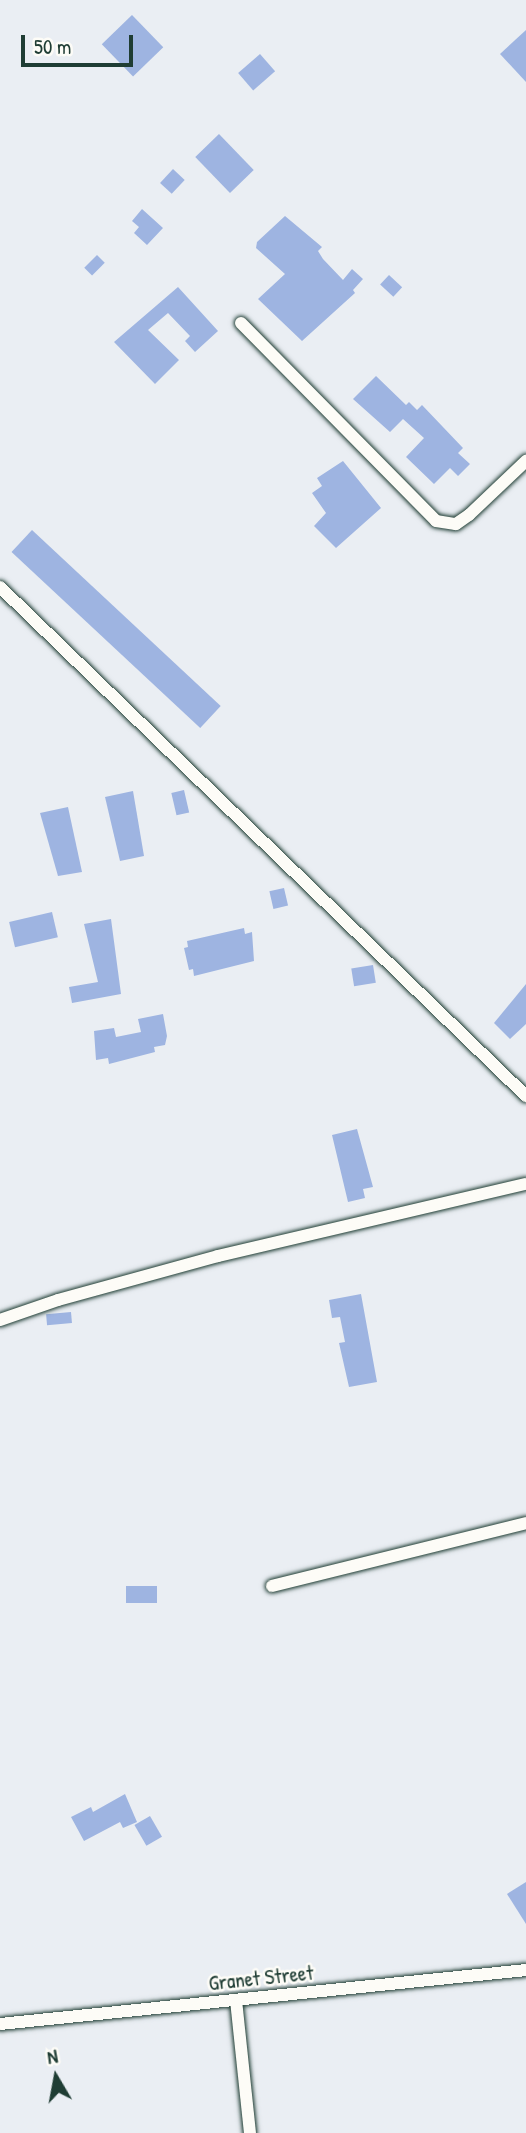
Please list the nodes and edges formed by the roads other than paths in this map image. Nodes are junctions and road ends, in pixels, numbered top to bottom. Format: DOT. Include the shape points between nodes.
graph roads {
  1 [pos="240,323"];
  2 [pos="526,461"];
  3 [pos="0,587"];
  4 [pos="526,1096"];
  5 [pos="526,1184"];
  6 [pos="0,1320"];
  7 [pos="526,1523"];
  8 [pos="272,1586"];
  9 [pos="526,1970"];
  10 [pos="236,2000"];
  11 [pos="0,2024"];
  12 [pos="250,2133"];
  1 -- 2 [label="street" via="436,521 456,524"];
  3 -- 4 [label="street"];
  5 -- 6 [label="street" via="218,1256"];
  7 -- 8 [label="street"];
  9 -- 10 [label="street, Granet Street"];
  10 -- 11 [label="street, Granet Street"];
  10 -- 12 [label="street"];
}
